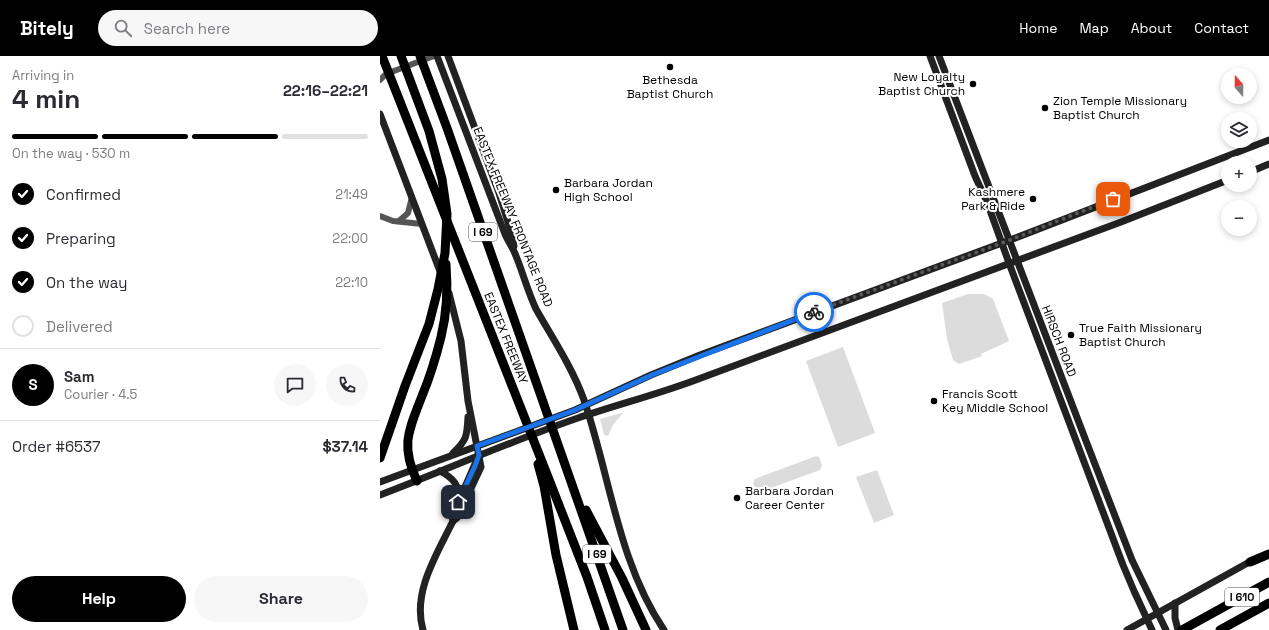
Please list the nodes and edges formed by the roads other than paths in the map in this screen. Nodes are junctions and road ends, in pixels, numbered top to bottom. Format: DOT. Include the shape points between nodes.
graph roads {
  1 [pos="382,56"];
  2 [pos="401,56"];
  3 [pos="420,56"];
  4 [pos="436,56"];
  5 [pos="448,56"];
  6 [pos="930,56"];
  7 [pos="940,56"];
  8 [pos="380,80"];
  9 [pos="380,114"];
  10 [pos="1269,140"];
  11 [pos="1269,164"];
  12 [pos="1257,169"];
  13 [pos="1221,183"];
  14 [pos="412,197"];
  15 [pos="380,216"];
  16 [pos="399,221"];
  17 [pos="422,224"];
  18 [pos="1010,240"];
  19 [pos="1001,243"];
  20 [pos="445,253"];
  21 [pos="515,254"];
  22 [pos="1016,260"];
  23 [pos="1009,263"];
  24 [pos="1051,350"];
  25 [pos="1043,353"];
  26 [pos="468,401"];
  27 [pos="585,405"];
  28 [pos="522,411"];
  29 [pos="588,415"];
  30 [pos="1086,442"];
  31 [pos="1077,445"];
  32 [pos="477,446"];
  33 [pos="381,455"];
  34 [pos="479,455"];
  35 [pos="450,456"];
  36 [pos="412,470"];
  37 [pos="440,471"];
  38 [pos="570,479"];
  39 [pos="418,481"];
  40 [pos="380,482"];
  41 [pos="380,495"];
  42 [pos="458,502"];
  43 [pos="1104,515"];
  44 [pos="453,521"];
  45 [pos="1269,551"];
  46 [pos="1269,554"];
  47 [pos="1132,560"];
  48 [pos="1250,562"];
  49 [pos="1269,582"];
  50 [pos="1175,603"];
  51 [pos="1269,603"];
  52 [pos="1157,614"];
  53 [pos="1147,620"];
  54 [pos="603,627"];
  55 [pos="1186,628"];
  56 [pos="423,630"];
  57 [pos="574,630"];
  58 [pos="623,630"];
  59 [pos="646,630"];
  60 [pos="664,630"];
  61 [pos="1128,630"];
  62 [pos="1152,630"];
  63 [pos="1166,630"];
  64 [pos="1178,630"];
  65 [pos="1220,630"];
  1 -- 28 [label="highway, EASTEX FREEWAY / I 69"];
  2 -- 20 [label="highway" via="429,131 442,180 447,214"];
  3 -- 38 [label="highway, EASTEX FREEWAY / I 69"];
  4 -- 8 [label="street" via="386,74"];
  4 -- 21 [label="main road, EASTEX FREEWAY FRONTAGE ROAD"];
  5 -- 21 [label="main road" via="499,193"];
  6 -- 19 [label="main road, HIRSCH ROAD"];
  7 -- 18 [label="main road, HIRSCH ROAD"];
  9 -- 14 [label="main road"];
  10 -- 18 [label="main road"];
  11 -- 12 [label="main road"];
  13 -- 22 [label="main road"];
  14 -- 16 [label="street" via="408,213"];
  14 -- 17 [label="main road"];
  15 -- 16 [label="street"];
  16 -- 17 [label="street"];
  17 -- 26 [label="main road" via="449,293 461,341"];
  18 -- 19 [label="main road"];
  18 -- 22 [label="main road, HIRSCH ROAD"];
  19 -- 23 [label="main road, HIRSCH ROAD"];
  19 -- 27 [label="main road" via="700,355"];
  20 -- 33 [label="highway" via="429,324"];
  20 -- 36 [label="highway" via="446,312 432,369 409,429 407,441"];
  21 -- 27 [label="main road, EASTEX FREEWAY FRONTAGE ROAD" via="536,308 571,370"];
  22 -- 23 [label="main road"];
  22 -- 24 [label="main road, HIRSCH ROAD"];
  23 -- 25 [label="main road, HIRSCH ROAD"];
  23 -- 29 [label="main road" via="672,388"];
  24 -- 25 [label="main road"];
  24 -- 30 [label="main road, HIRSCH ROAD"];
  25 -- 31 [label="main road, HIRSCH ROAD"];
  26 -- 32 [label="main road"];
  26 -- 35 [label="main road" via="466,437"];
  27 -- 29 [label="main road, EASTEX FREEWAY FRONTAGE ROAD"];
  27 -- 32 [label="main road"];
  28 -- 54 [label="highway, EASTEX FREEWAY / I 69" via="579,556"];
  28 -- 57 [label="highway" via="544,486 556,555"];
  29 -- 34 [label="main road"];
  29 -- 60 [label="main road, EASTEX FREEWAY FRONTAGE ROAD" via="602,458 615,513 635,573"];
  30 -- 31 [label="main road"];
  30 -- 47 [label="main road, HIRSCH ROAD"];
  31 -- 43 [label="main road, HIRSCH ROAD"];
  32 -- 34 [label="main road"];
  32 -- 35 [label="main road"];
  34 -- 37 [label="main road"];
  34 -- 42 [label="main road"];
  34 -- 44 [label="main road" via="481,467 457,518"];
  35 -- 36 [label="main road"];
  36 -- 39 [label="highway"];
  36 -- 40 [label="main road"];
  37 -- 39 [label="main road"];
  37 -- 42 [label="main road" via="456,484"];
  38 -- 58 [label="highway, EASTEX FREEWAY / I 69"];
  38 -- 59 [label="highway"];
  39 -- 41 [label="main road"];
  42 -- 44 [label="main road"];
  43 -- 47 [label="main road" via="1113,527 1123,553"];
  43 -- 53 [label="main road, HIRSCH ROAD"];
  44 -- 56 [label="main road" via="422,591 420,607"];
  45 -- 48 [label="main road"];
  46 -- 48 [label="highway"];
  47 -- 52 [label="main road, HIRSCH ROAD"];
  48 -- 50 [label="main road"];
  49 -- 55 [label="highway, I 610"];
  50 -- 52 [label="main road"];
  50 -- 64 [label="main road"];
  51 -- 65 [label="highway, I 610"];
  52 -- 53 [label="main road"];
  52 -- 63 [label="main road, HIRSCH ROAD"];
  53 -- 61 [label="main road"];
  53 -- 62 [label="main road, HIRSCH ROAD"];
}
